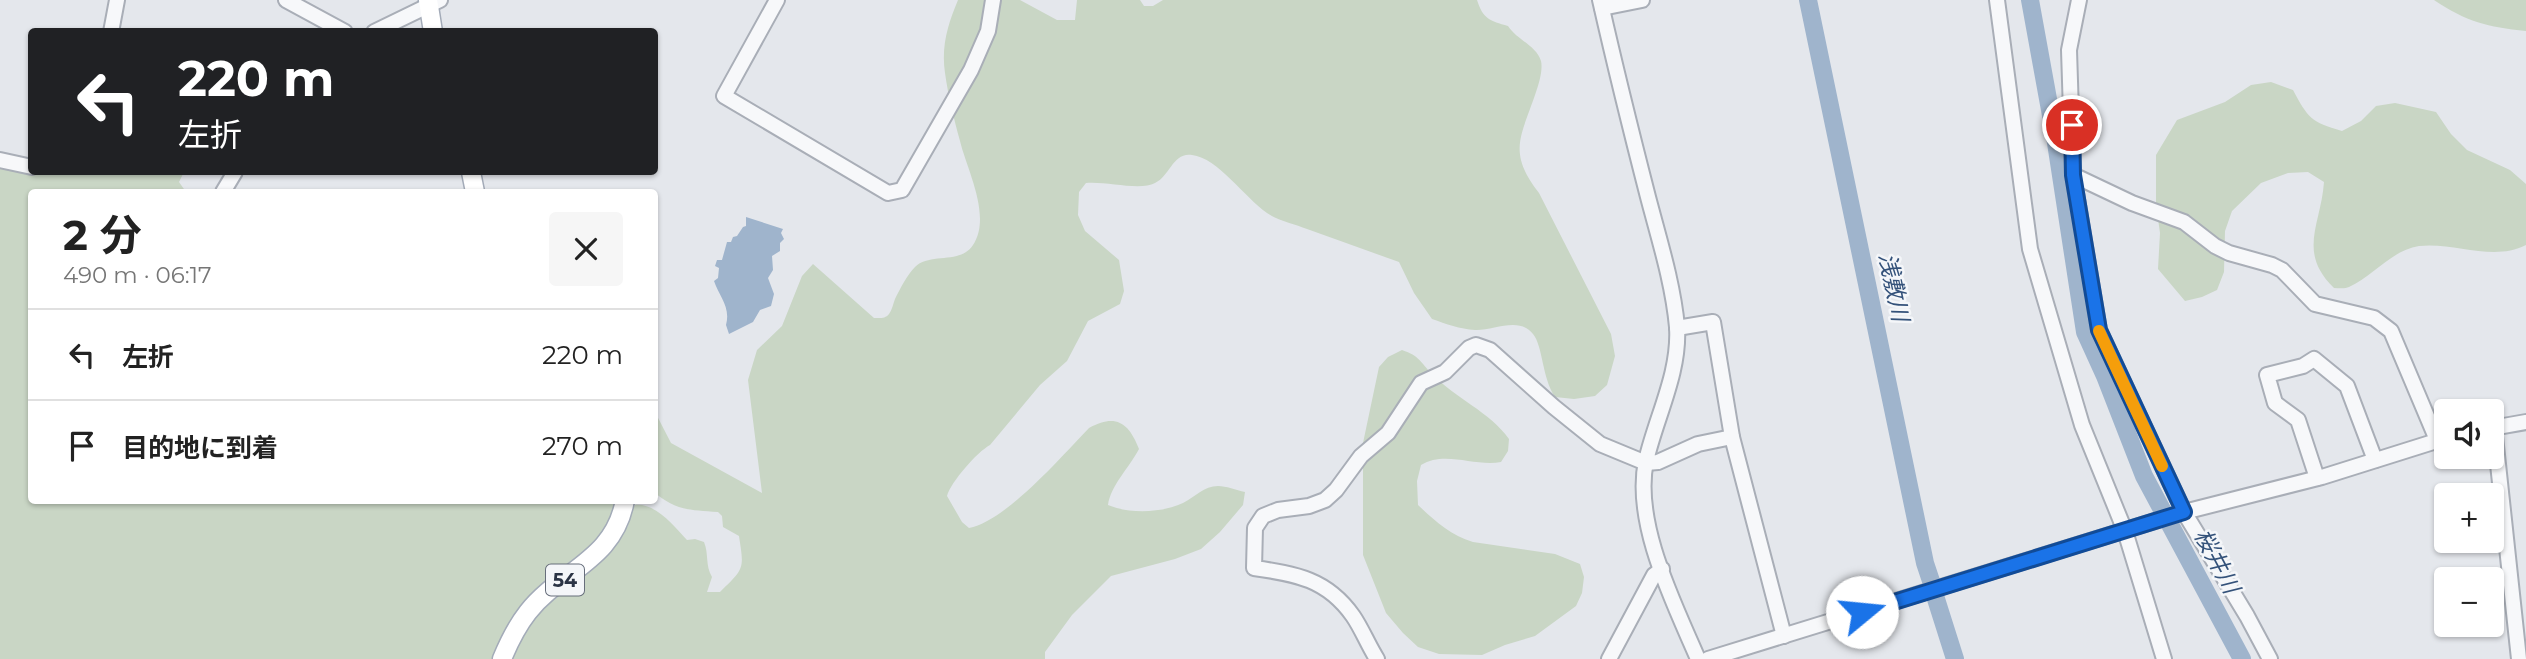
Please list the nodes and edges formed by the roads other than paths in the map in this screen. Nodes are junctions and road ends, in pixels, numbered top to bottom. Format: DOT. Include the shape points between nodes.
graph roads {
  1 [pos="117,0"];
  2 [pos="286,0"];
  3 [pos="777,0"];
  4 [pos="993,0"];
  5 [pos="1642,0"];
  6 [pos="1997,0"];
  7 [pos="2079,0"];
  8 [pos="432,2"];
  9 [pos="1601,4"];
  10 [pos="112,28"];
  11 [pos="338,28"];
  12 [pos="382,28"];
  13 [pos="433,28"];
  14 [pos="0,160"];
  15 [pos="28,166"];
  16 [pos="2073,175"];
  17 [pos="1677,328"];
  18 [pos="2434,422"];
  19 [pos="2526,422"];
  20 [pos="2504,426"];
  21 [pos="1732,438"];
  22 [pos="2434,442"];
  23 [pos="2375,460"];
  24 [pos="1646,463"];
  25 [pos="2498,469"];
  26 [pos="2317,478"];
  27 [pos="624,504"];
  28 [pos="2184,512"];
  29 [pos="2125,531"];
  30 [pos="1662,569"];
  31 [pos="1784,636"];
  32 [pos="502,659"];
  33 [pos="1377,659"];
  34 [pos="1609,659"];
  35 [pos="1698,659"];
  36 [pos="1708,659"];
  37 [pos="2164,659"];
  38 [pos="2270,659"];
  39 [pos="2519,659"];
  1 -- 10 [label="street"];
  2 -- 11 [label="street"];
  3 -- 4 [label="street" via="723,96 888,193 902,190 971,70 988,31"];
  5 -- 9 [label="street"];
  6 -- 29 [label="street" via="2030,248 2082,425"];
  7 -- 16 [label="street" via="2069,50"];
  8 -- 12 [label="street"];
  8 -- 13 [label="main road"];
  9 -- 17 [label="street"];
  14 -- 15 [label="street"];
  16 -- 18 [label="street" via="2184,222 2229,253 2282,270 2315,304 2374,318 2392,331"];
  16 -- 28 [label="street" via="2099,330"];
  17 -- 21 [label="street" via="1713,322"];
  17 -- 24 [label="street" via="1668,390"];
  19 -- 20 [label="street"];
  21 -- 24 [label="street" via="1698,444"];
  21 -- 31 [label="street"];
  22 -- 23 [label="street"];
  23 -- 26 [label="street"];
  23 -- 26 [label="street" via="2347,386 2315,359 2267,375 2275,403 2298,420"];
  24 -- 30 [label="street" via="1644,498"];
  24 -- 33 [label="street" via="1600,443 1485,346 1469,348 1446,372 1421,383 1388,433 1361,456 1325,500 1269,512 1255,528 1254,568 1302,576 1324,587 1353,617"];
  25 -- 39 [label="street"];
  26 -- 28 [label="street"];
  27 -- 32 [label="main road, 54" via="608,541 529,610"];
  28 -- 29 [label="street"];
  28 -- 38 [label="street"];
  29 -- 31 [label="street"];
  29 -- 37 [label="street"];
  30 -- 34 [label="street" via="1654,575"];
  30 -- 35 [label="street"];
  31 -- 36 [label="street"];
}
